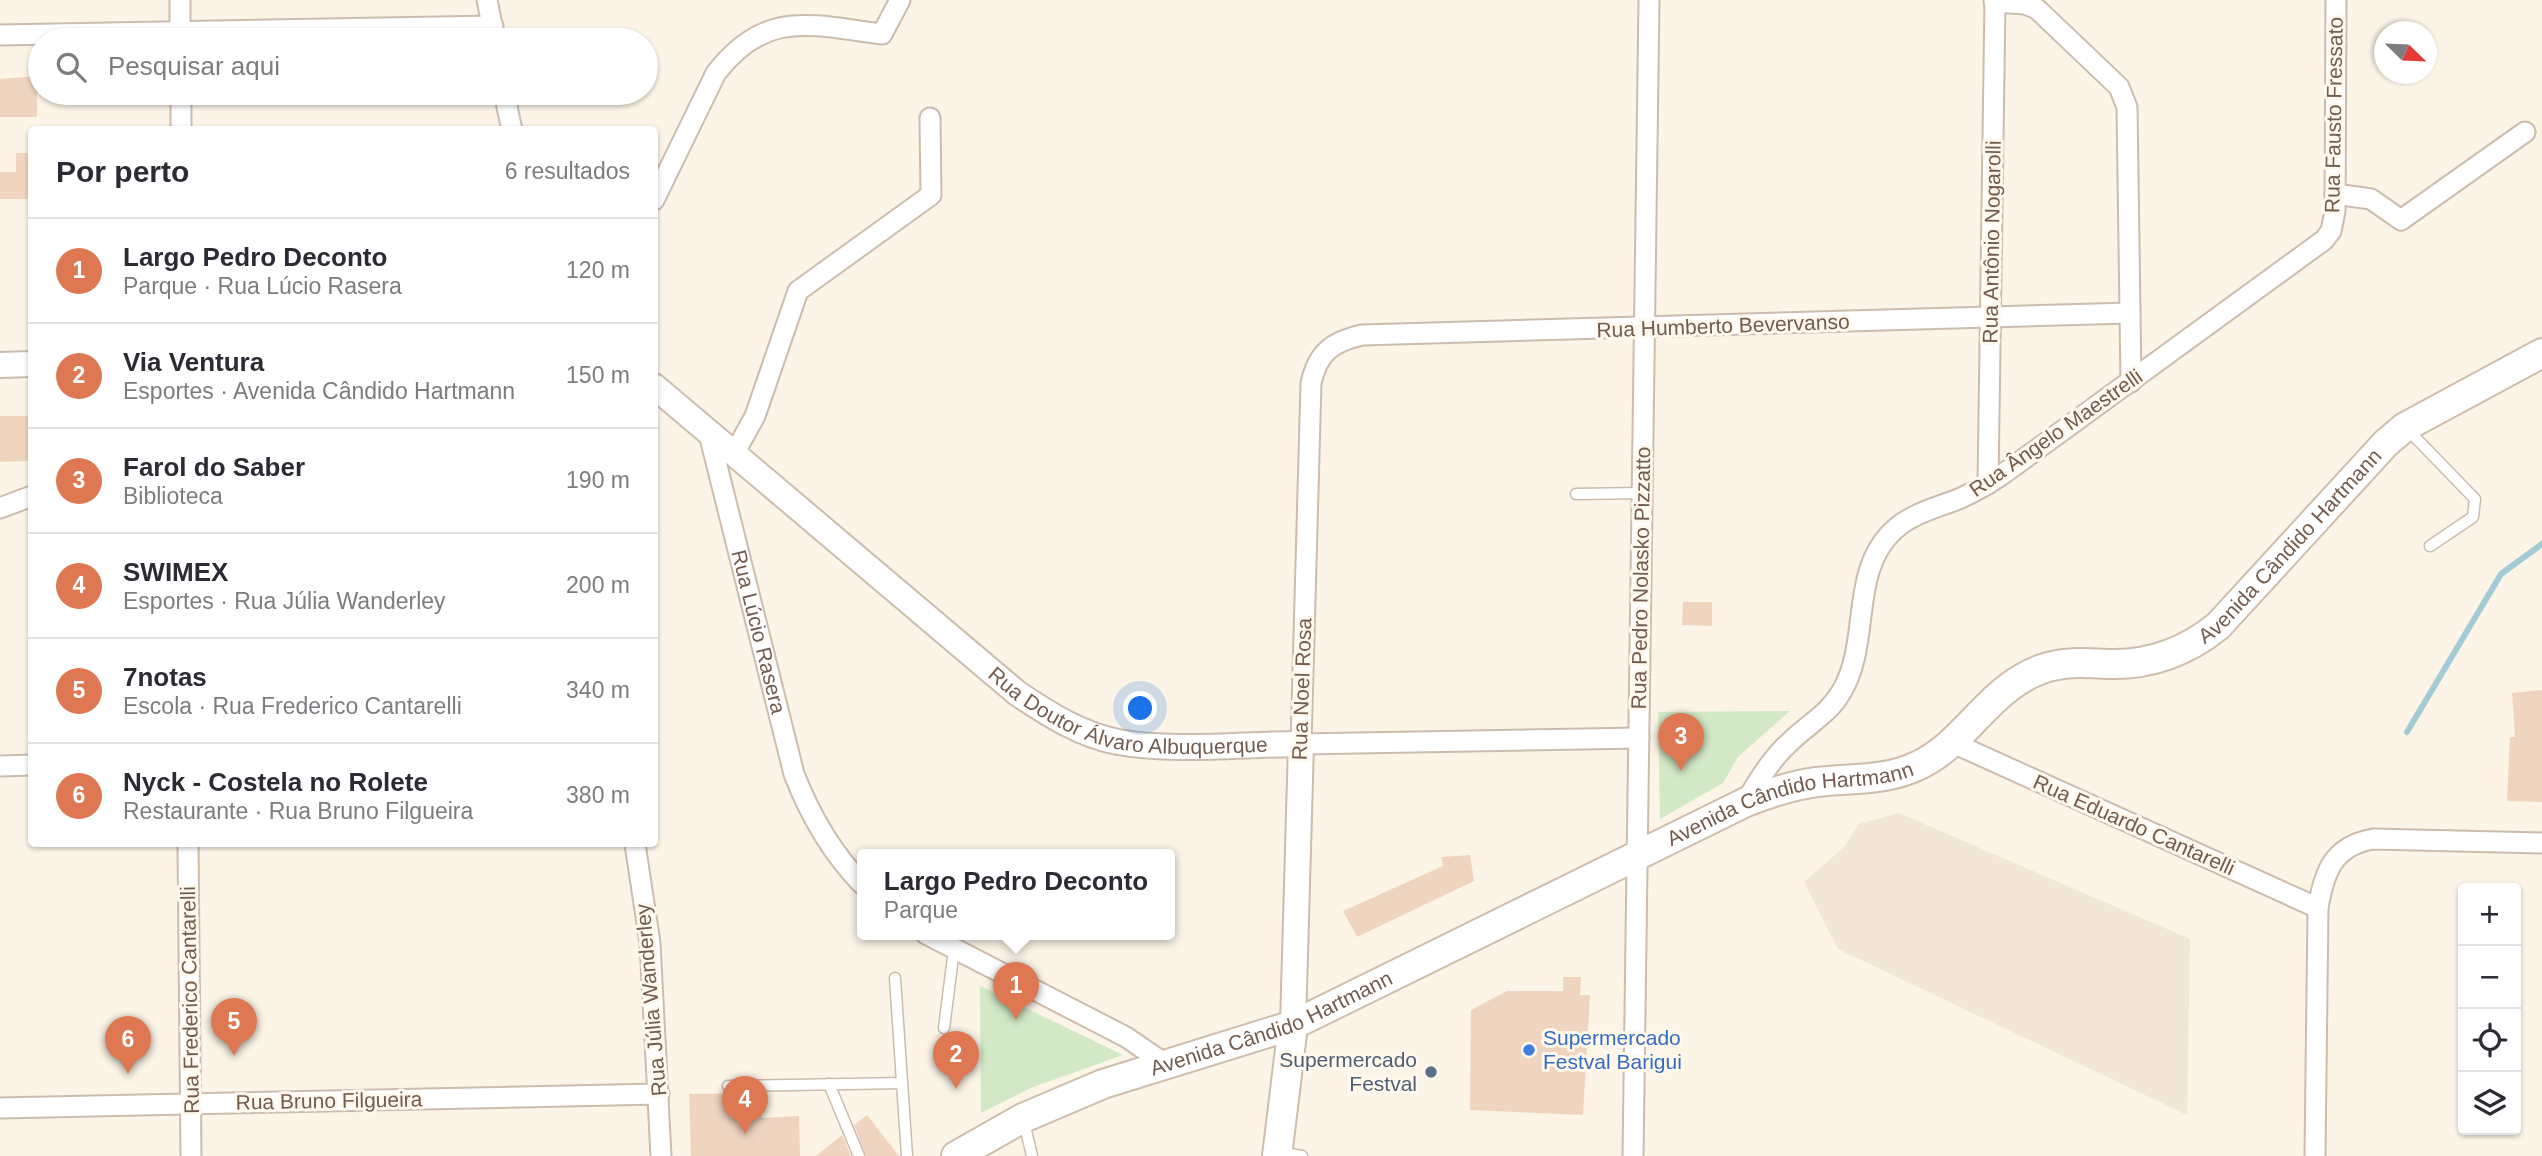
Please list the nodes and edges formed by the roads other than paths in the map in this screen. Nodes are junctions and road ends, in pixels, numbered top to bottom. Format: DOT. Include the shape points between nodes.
graph roads {
  1 [pos="180,0"];
  2 [pos="487,0"];
  3 [pos="900,0"];
  4 [pos="1649,0"];
  5 [pos="2336,0"];
  6 [pos="1994,1"];
  7 [pos="180,28"];
  8 [pos="493,28"];
  9 [pos="0,35"];
  10 [pos="28,35"];
  11 [pos="181,105"];
  12 [pos="507,105"];
  13 [pos="930,118"];
  14 [pos="181,126"];
  15 [pos="511,126"];
  16 [pos="2525,132"];
  17 [pos="658,192"];
  18 [pos="2335,194"];
  19 [pos="2331,231"];
  20 [pos="2130,313"];
  21 [pos="1991,318"];
  22 [pos="1644,328"];
  23 [pos="2542,353"];
  24 [pos="1321,355"];
  25 [pos="28,364"];
  26 [pos="0,366"];
  27 [pos="2131,382"];
  28 [pos="658,389"];
  29 [pos="2405,427"];
  30 [pos="708,430"];
  31 [pos="735,453"];
  32 [pos="1988,484"];
  33 [pos="1642,493"];
  34 [pos="1576,494"];
  35 [pos="28,498"];
  36 [pos="0,508"];
  37 [pos="2430,546"];
  38 [pos="1639,738"];
  39 [pos="1951,742"];
  40 [pos="1301,744"];
  41 [pos="28,765"];
  42 [pos="0,766"];
  43 [pos="1746,802"];
  44 [pos="2542,843"];
  45 [pos="188,847"];
  46 [pos="635,847"];
  47 [pos="1637,856"];
  48 [pos="857,878"];
  49 [pos="2318,908"];
  50 [pos="937,940"];
  51 [pos="954,949"];
  52 [pos="895,978"];
  53 [pos="1293,1025"];
  54 [pos="944,1028"];
  55 [pos="1164,1063"];
  56 [pos="902,1083"];
  57 [pos="828,1084"];
  58 [pos="728,1086"];
  59 [pos="659,1094"];
  60 [pos="191,1104"];
  61 [pos="0,1108"];
  62 [pos="1023,1118"];
  63 [pos="1286,1155"];
  64 [pos="191,1156"];
  65 [pos="661,1156"];
  66 [pos="859,1156"];
  67 [pos="907,1156"];
  68 [pos="956,1156"];
  69 [pos="1032,1156"];
  70 [pos="1633,1156"];
  71 [pos="2315,1156"];
  1 -- 7 [label="street"];
  2 -- 8 [label="street"];
  3 -- 17 [label="street" via="882,34 788,25 745,42 716,74"];
  4 -- 22 [label="street, Rua Pedro Nolasko Pizzatto"];
  5 -- 18 [label="street, Rua Fausto Fressato"];
  6 -- 20 [label="street" via="2037,9 2122,93 2127,107"];
  6 -- 21 [label="street, Rua Antônio Nogarolli"];
  9 -- 10 [label="street"];
  11 -- 14 [label="street"];
  12 -- 15 [label="street"];
  13 -- 31 [label="street" via="931,195 798,290 755,416"];
  16 -- 18 [label="street" via="2401,220 2371,200"];
  18 -- 19 [label="street, Rua Fausto Fressato"];
  19 -- 27 [label="street, Rua Ângelo Maestrelli" via="2317,247"];
  20 -- 21 [label="street, Rua Humberto Bevervanso"];
  20 -- 27 [label="street"];
  21 -- 22 [label="street, Rua Humberto Bevervanso"];
  21 -- 32 [label="street, Rua Antônio Nogarolli"];
  22 -- 24 [label="street, Rua Humberto Bevervanso" via="1362,335"];
  22 -- 33 [label="street, Rua Pedro Nolasko Pizzatto"];
  23 -- 29 [label="main road, Avenida Cândido Hartmann"];
  24 -- 40 [label="street, Rua Noel Rosa" via="1311,383"];
  25 -- 26 [label="street"];
  27 -- 32 [label="street, Rua Ângelo Maestrelli"];
  28 -- 30 [label="street"];
  29 -- 37 [label="lane" via="2475,499 2473,517"];
  29 -- 39 [label="main road, Avenida Cândido Hartmann" via="2369,459 2237,607 2201,639 2156,659 2078,662 2034,672 2006,688"];
  30 -- 31 [label="street, Rua Doutor Álvaro Albuquerque"];
  30 -- 48 [label="street, Rua Lúcio Rasera" via="794,774 816,822"];
  31 -- 40 [label="street, Rua Doutor Álvaro Albuquerque" via="1017,693 1066,723 1117,742"];
  32 -- 43 [label="street, Rua Ângelo Maestrelli" via="1904,522 1881,545 1866,583 1858,646 1848,681 1828,709 1774,758"];
  33 -- 34 [label="lane"];
  33 -- 38 [label="street, Rua Pedro Nolasko Pizzatto"];
  35 -- 36 [label="street"];
  38 -- 40 [label="street, Rua Doutor Álvaro Albuquerque"];
  38 -- 47 [label="street, Rua Pedro Nolasko Pizzatto"];
  39 -- 43 [label="main road, Avenida Cândido Hartmann" via="1925,762 1894,774 1800,785"];
  39 -- 49 [label="street, Rua Eduardo Cantarelli"];
  40 -- 53 [label="street, Rua Noel Rosa"];
  41 -- 42 [label="street"];
  43 -- 47 [label="main road, Avenida Cândido Hartmann"];
  44 -- 49 [label="street" via="2361,841 2337,856 2324,879"];
  45 -- 60 [label="street, Rua Frederico Cantarelli"];
  46 -- 59 [label="street, Rua Júlia Wanderley" via="650,943"];
  47 -- 53 [label="main road, Avenida Cândido Hartmann"];
  47 -- 70 [label="street, Rua Pedro Nolasko Pizzatto"];
  49 -- 71 [label="street"];
  50 -- 51 [label="street"];
  51 -- 54 [label="lane"];
  51 -- 55 [label="street" via="1126,1037"];
  52 -- 56 [label="lane"];
  53 -- 55 [label="main road, Avenida Cândido Hartmann"];
  53 -- 63 [label="main road"];
  55 -- 62 [label="main road, Avenida Cândido Hartmann"];
  56 -- 57 [label="lane"];
  56 -- 67 [label="lane"];
  57 -- 58 [label="lane"];
  57 -- 66 [label="lane"];
  59 -- 60 [label="street, Rua Bruno Filgueira"];
  59 -- 65 [label="street, Rua Júlia Wanderley"];
  60 -- 61 [label="street, Rua Bruno Filgueira"];
  60 -- 64 [label="street, Rua Frederico Cantarelli"];
  62 -- 68 [label="main road, Avenida Cândido Hartmann"];
  62 -- 69 [label="lane"];
}
